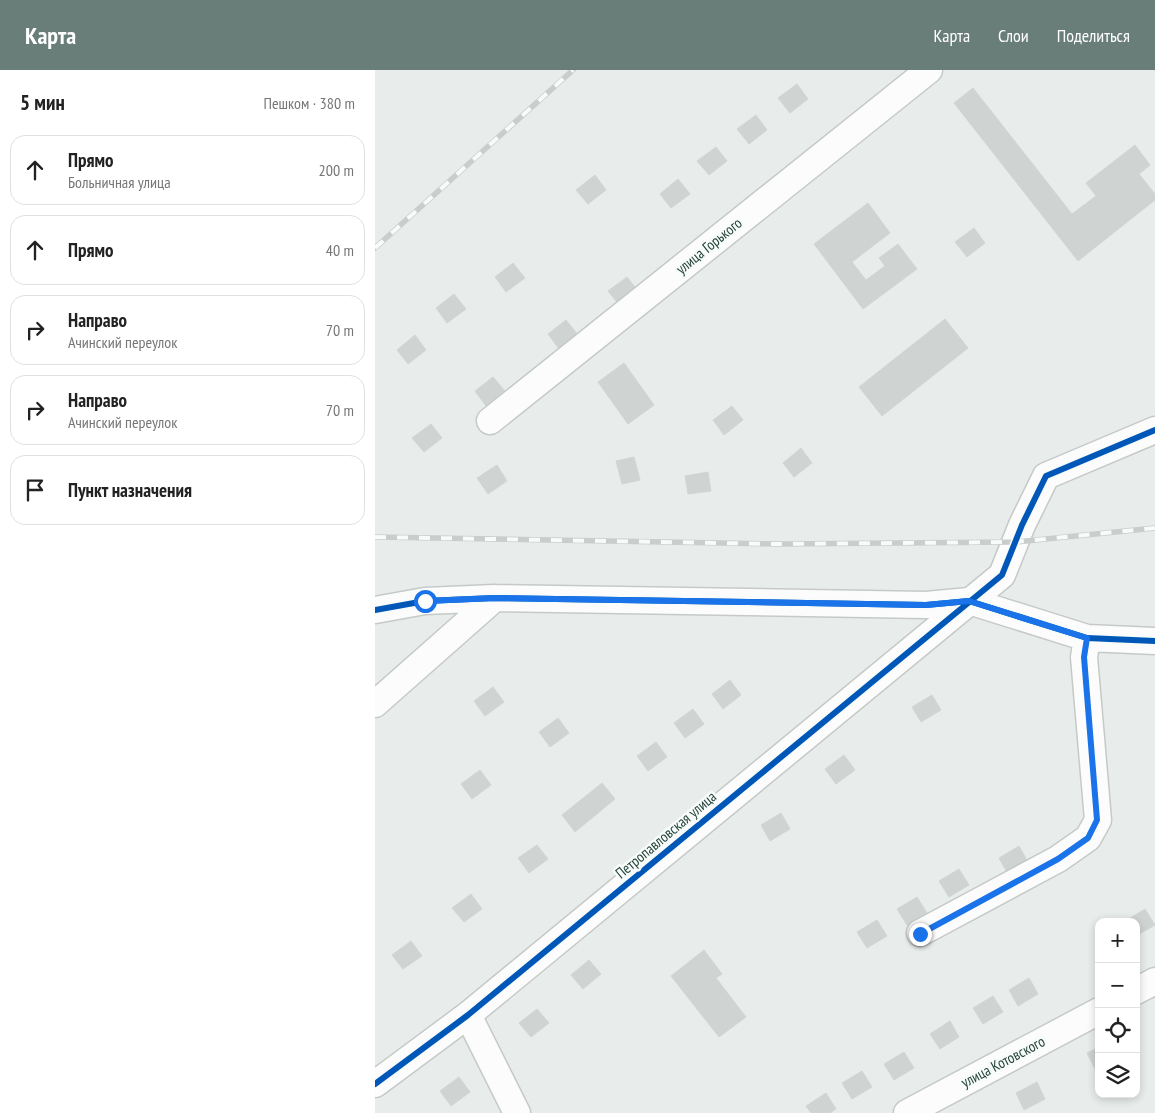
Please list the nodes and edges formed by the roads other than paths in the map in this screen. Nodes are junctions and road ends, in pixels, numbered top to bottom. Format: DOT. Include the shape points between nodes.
graph roads {
  1 [pos="929,70"];
  2 [pos="490,421"];
  3 [pos="1155,430"];
  4 [pos="495,598"];
  5 [pos="969,601"];
  6 [pos="375,610"];
  7 [pos="1087,638"];
  8 [pos="1155,640"];
  9 [pos="375,704"];
  10 [pos="920,934"];
  11 [pos="1155,981"];
  12 [pos="1140,989"];
  13 [pos="1095,1013"];
  14 [pos="468,1015"];
  15 [pos="375,1084"];
  16 [pos="517,1113"];
  17 [pos="907,1113"];
  1 -- 2 [label="street, улица Горького"];
  3 -- 5 [label="street, Петропавловская улица" via="1046,476 1002,575"];
  4 -- 5 [label="street" via="926,605"];
  4 -- 6 [label="street" via="425,601"];
  4 -- 9 [label="street"];
  5 -- 7 [label="street"];
  5 -- 14 [label="street, Петропавловская улица"];
  7 -- 8 [label="street"];
  7 -- 10 [label="street" via="1084,657 1097,820 1088,838 1058,859"];
  11 -- 12 [label="street"];
  13 -- 17 [label="street, улица Котовского"];
  14 -- 15 [label="street, Петропавловская улица"];
  14 -- 16 [label="street"];
}
